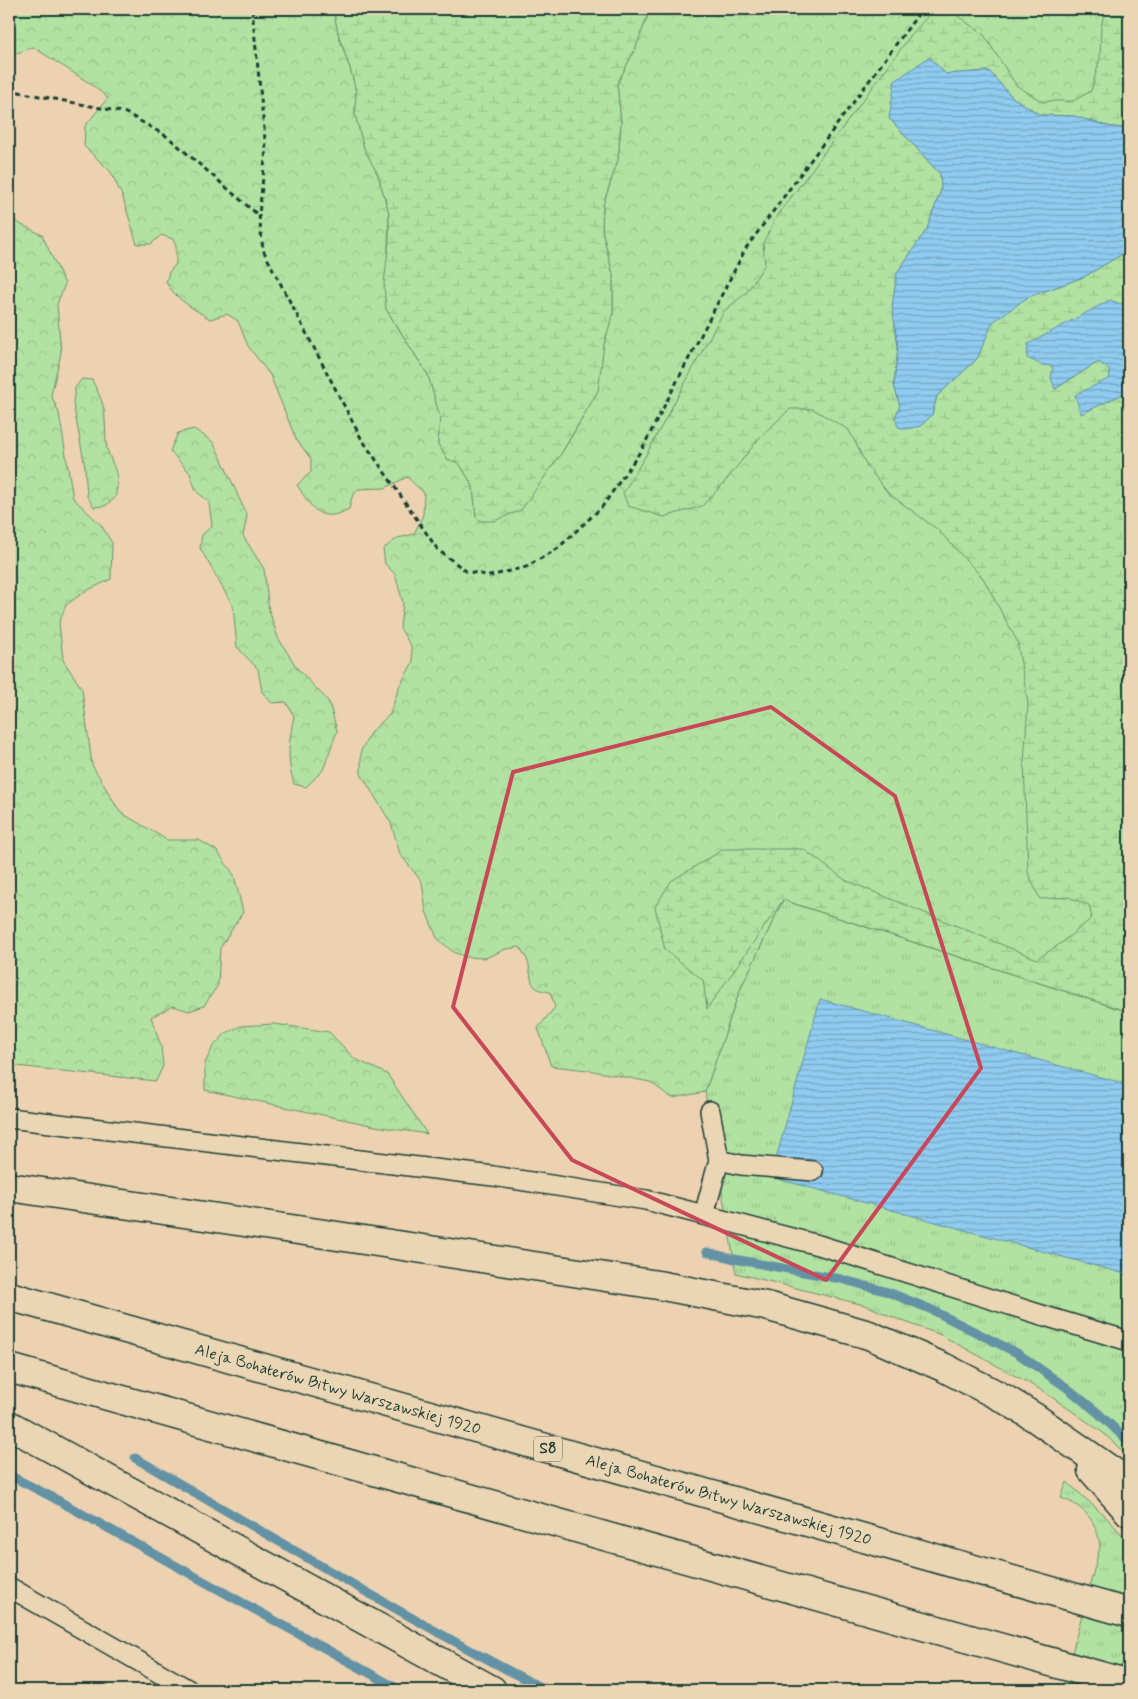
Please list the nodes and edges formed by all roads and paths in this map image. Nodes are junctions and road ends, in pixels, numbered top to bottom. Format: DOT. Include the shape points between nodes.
graph roads {
  1 [pos="252,9"];
  2 [pos="922,9"];
  3 [pos="9,90"];
  4 [pos="258,216"];
  5 [pos="710,1111"];
  6 [pos="9,1118"];
  7 [pos="719,1160"];
  8 [pos="813,1171"];
  9 [pos="9,1187"];
  10 [pos="704,1215"];
  11 [pos="9,1296"];
  12 [pos="1129,1341"];
  13 [pos="9,1368"];
  14 [pos="9,1426"];
  15 [pos="1066,1441"];
  16 [pos="1129,1483"];
  17 [pos="1129,1512"];
  18 [pos="9,1587"];
  19 [pos="1129,1613"];
  20 [pos="1129,1684"];
  21 [pos="189,1690"];
  22 [pos="492,1690"];
  1 -- 4 [label="path" via="266,149"];
  2 -- 4 [label="path" via="746,248 642,449 602,507 557,549 526,568 490,576 466,571 438,550 362,438 263,250"];
  3 -- 4 [label="path" via="126,113 168,137"];
  5 -- 7 [label="lane"];
  6 -- 10 [label="lane" via="493,1176 646,1200"];
  7 -- 8 [label="lane"];
  7 -- 10 [label="lane"];
  9 -- 15 [label="highway" via="658,1285 766,1306 870,1335 905,1349 1003,1398"];
  10 -- 12 [label="lane" via="822,1246"];
  11 -- 19 [label="highway, Aleja Bohaterów Bitwy Warszawskiej 1920 / S8"];
  13 -- 20 [label="highway"];
  14 -- 22 [label="highway"];
  15 -- 16 [label="highway"];
  15 -- 17 [label="highway"];
  18 -- 21 [label="lane"];
}
